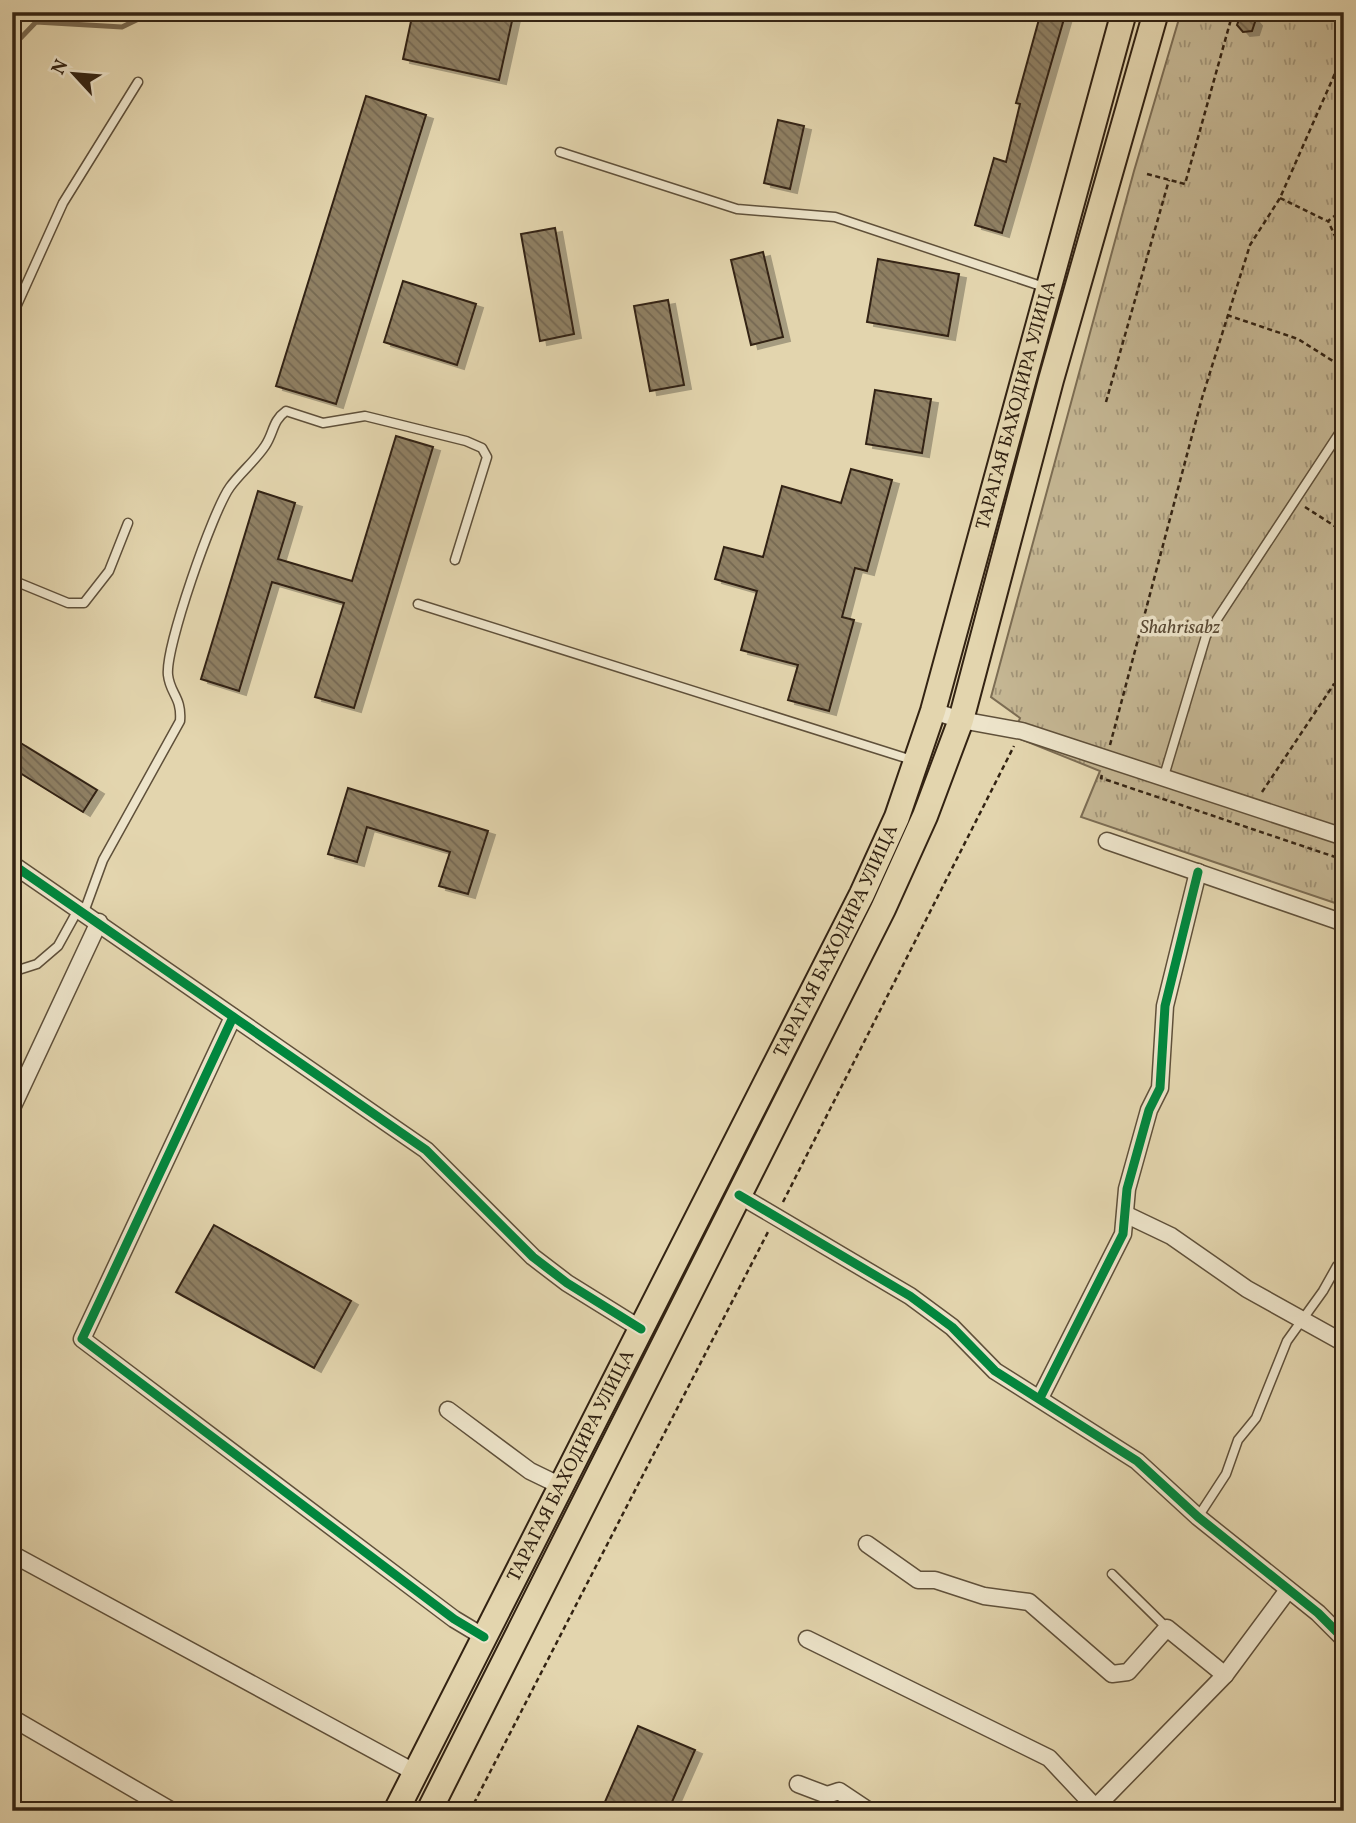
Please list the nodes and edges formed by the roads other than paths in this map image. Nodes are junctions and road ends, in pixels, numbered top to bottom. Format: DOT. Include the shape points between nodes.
graph roads {
  1 [pos="1124,12"];
  2 [pos="1156,12"];
  3 [pos="138,82"];
  4 [pos="559,152"];
  5 [pos="1047,288"];
  6 [pos="12,316"];
  7 [pos="1344,426"];
  8 [pos="128,523"];
  9 [pos="455,561"];
  10 [pos="12,580"];
  11 [pos="418,604"];
  12 [pos="933,711"];
  13 [pos="961,720"];
  14 [pos="918,761"];
  15 [pos="1164,776"];
  16 [pos="1344,837"];
  17 [pos="1107,841"];
  18 [pos="12,864"];
  19 [pos="1198,872"];
  20 [pos="82,910"];
  21 [pos="99,922"];
  22 [pos="1344,923"];
  23 [pos="12,972"];
  24 [pos="233,1017"];
  25 [pos="12,1108"];
  26 [pos="739,1195"];
  27 [pos="1127,1215"];
  28 [pos="1344,1261"];
  29 [pos="1302,1321"];
  30 [pos="641,1329"];
  31 [pos="1344,1343"];
  32 [pos="1040,1398"];
  33 [pos="448,1409"];
  34 [pos="561,1486"];
  35 [pos="1198,1517"];
  36 [pos="867,1544"];
  37 [pos="12,1554"];
  38 [pos="1112,1574"];
  39 [pos="1288,1590"];
  40 [pos="1167,1628"];
  41 [pos="484,1637"];
  42 [pos="807,1639"];
  43 [pos="1344,1639"];
  44 [pos="1225,1675"];
  45 [pos="12,1718"];
  46 [pos="415,1773"];
  47 [pos="798,1784"];
  48 [pos="1093,1809"];
  49 [pos="172,1811"];
  50 [pos="396,1811"];
  51 [pos="429,1811"];
  52 [pos="869,1811"];
  1 -- 5 [label="main road, ТАРАГАЯ БАХОДИРА УЛИЦА"];
  2 -- 13 [label="main road, ТАРАГАЯ БАХОДИРА УЛИЦА" via="1051,380"];
  3 -- 6 [label="lane" via="64,203"];
  4 -- 5 [label="lane" via="737,209 835,217"];
  5 -- 12 [label="main road, ТАРАГАЯ БАХОДИРА УЛИЦА"];
  7 -- 15 [label="lane" via="1206,636"];
  8 -- 10 [label="lane" via="109,571 84,603 68,603"];
  9 -- 20 [label="lane" via="487,457 482,448 365,416 323,423 286,411 276,418 267,444 230,488 211,523 168,675 181,705 180,721 103,860"];
  11 -- 14 [label="lane"];
  12 -- 13 [label="street"];
  12 -- 14 [label="main road, ТАРАГАЯ БАХОДИРА УЛИЦА"];
  13 -- 15 [label="street" via="1022,730"];
  13 -- 26 [label="main road, ТАРАГАЯ БАХОДИРА УЛИЦА" via="883,909"];
  14 -- 30 [label="main road, ТАРАГАЯ БАХОДИРА УЛИЦА" via="862,894"];
  15 -- 16 [label="street"];
  17 -- 19 [label="street"];
  18 -- 20 [label="street"];
  19 -- 22 [label="street"];
  19 -- 27 [label="street" via="1165,1006 1160,1088 1149,1110 1127,1189"];
  20 -- 21 [label="street"];
  20 -- 23 [label="lane" via="58,946 37,964"];
  21 -- 24 [label="street"];
  21 -- 25 [label="street"];
  24 -- 30 [label="street" via="426,1150 533,1257"];
  24 -- 41 [label="street" via="82,1339"];
  26 -- 32 [label="street" via="910,1296 952,1327 995,1371"];
  26 -- 51 [label="main road, ТАРАГАЯ БАХОДИРА УЛИЦА"];
  27 -- 29 [label="street" via="1171,1236"];
  27 -- 32 [label="street" via="1123,1234"];
  28 -- 29 [label="lane"];
  29 -- 31 [label="street"];
  29 -- 35 [label="lane" via="1287,1341 1256,1418 1238,1440 1226,1474"];
  30 -- 34 [label="main road, ТАРАГАЯ БАХОДИРА УЛИЦА"];
  32 -- 35 [label="street" via="1137,1461"];
  33 -- 34 [label="street" via="530,1471"];
  34 -- 41 [label="main road, ТАРАГАЯ БАХОДИРА УЛИЦА"];
  35 -- 39 [label="street"];
  36 -- 40 [label="street" via="918,1580 1029,1602 1112,1674 1128,1672"];
  37 -- 46 [label="street"];
  38 -- 40 [label="lane"];
  39 -- 43 [label="street"];
  39 -- 44 [label="street"];
  40 -- 44 [label="street"];
  41 -- 46 [label="main road, ТАРАГАЯ БАХОДИРА УЛИЦА"];
  42 -- 48 [label="street" via="1049,1758"];
  44 -- 48 [label="street"];
  45 -- 49 [label="street"];
  46 -- 50 [label="main road, ТАРАГАЯ БАХОДИРА УЛИЦА"];
  47 -- 52 [label="street" via="827,1795 838,1791"];
}
